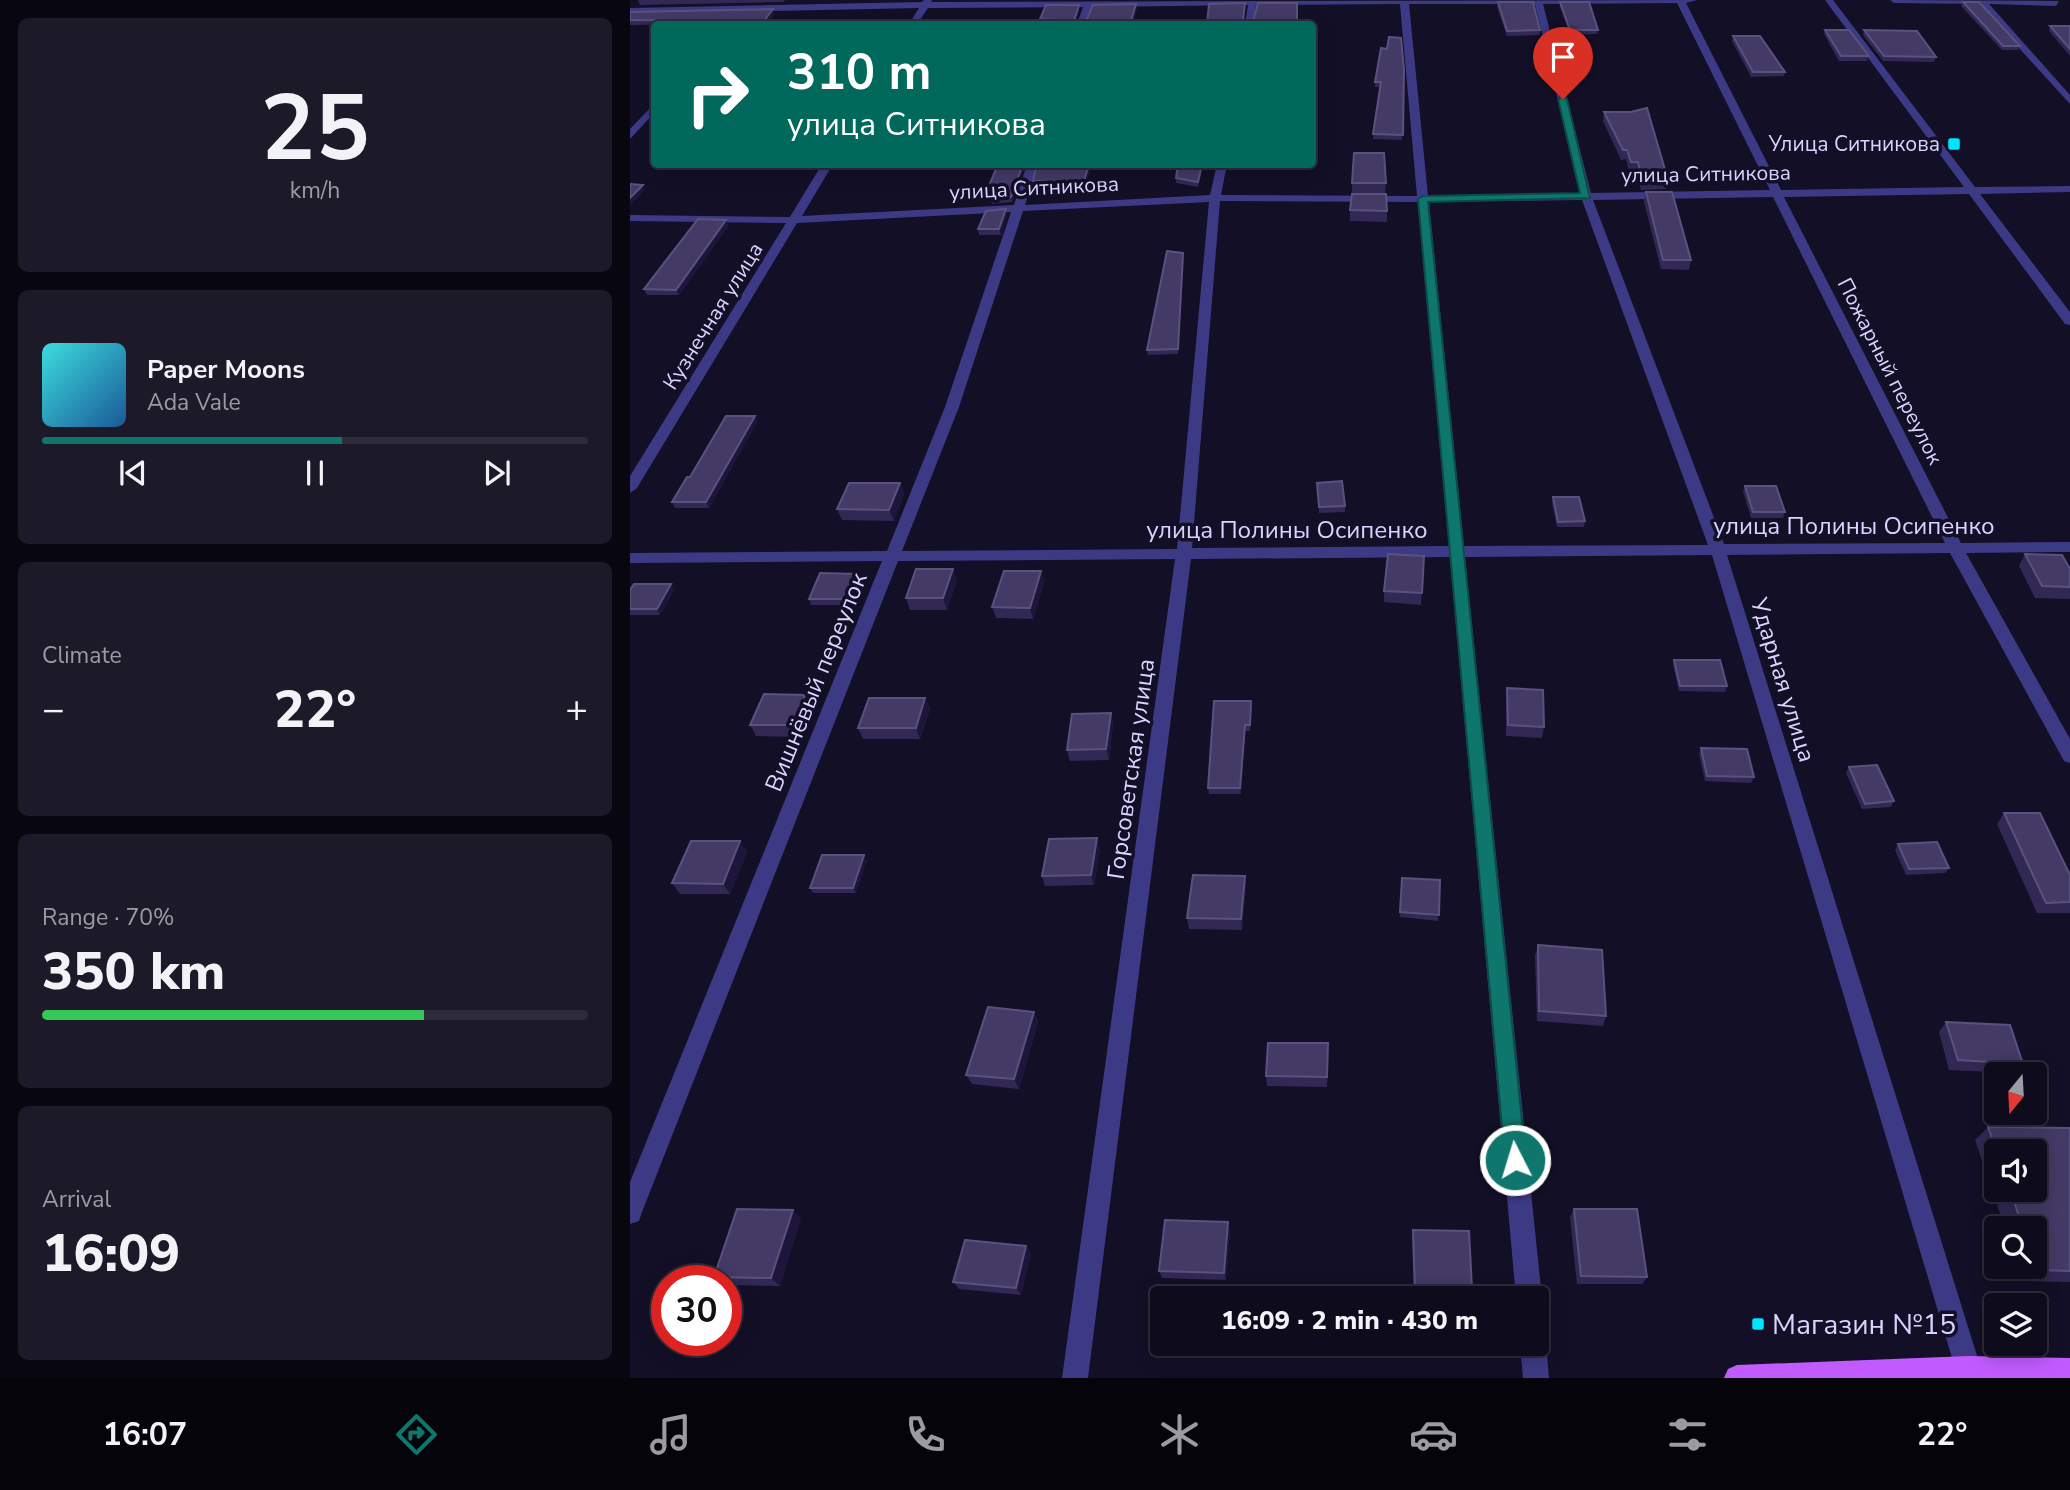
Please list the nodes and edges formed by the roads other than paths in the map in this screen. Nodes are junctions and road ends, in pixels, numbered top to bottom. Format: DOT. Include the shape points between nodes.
graph roads {
  1 [pos="1680,0"];
  2 [pos="1693,0"];
  3 [pos="1829,0"];
  4 [pos="1894,0"];
  5 [pos="1253,1"];
  6 [pos="1539,1"];
  7 [pos="1981,1"];
  8 [pos="1089,2"];
  9 [pos="1404,2"];
  10 [pos="2055,2"];
  11 [pos="926,3"];
  12 [pos="2070,4"];
  13 [pos="630,11"];
  14 [pos="915,21"];
  15 [pos="1083,21"];
  16 [pos="1250,21"];
  17 [pos="2070,101"];
  18 [pos="651,111"];
  19 [pos="630,136"];
  20 [pos="826,168"];
  21 [pos="1032,168"];
  22 [pos="1221,168"];
  23 [pos="2070,189"];
  24 [pos="1972,191"];
  25 [pos="1777,192"];
  26 [pos="1586,196"];
  27 [pos="1215,198"];
  28 [pos="1423,199"];
  29 [pos="1018,208"];
  30 [pos="630,218"];
  31 [pos="795,220"];
  32 [pos="2070,321"];
  33 [pos="630,488"];
  34 [pos="1955,547"];
  35 [pos="2070,547"];
  36 [pos="1718,550"];
  37 [pos="1457,551"];
  38 [pos="1184,554"];
  39 [pos="893,556"];
  40 [pos="630,558"];
  41 [pos="2070,756"];
  42 [pos="630,1212"];
  43 [pos="1528,1286"];
  44 [pos="1534,1356"];
  45 [pos="2070,1371"];
  46 [pos="1970,1373"];
  47 [pos="1075,1378"];
  48 [pos="1536,1378"];
  49 [pos="1737,1378"];
  1 -- 2 [label="street"];
  1 -- 6 [label="street"];
  1 -- 25 [label="street, Пожарный переулок"];
  3 -- 24 [label="street"];
  4 -- 7 [label="street"];
  5 -- 8 [label="street"];
  5 -- 9 [label="street"];
  5 -- 16 [label="street"];
  6 -- 9 [label="street"];
  6 -- 26 [label="street, Ударная улица"];
  7 -- 10 [label="street"];
  7 -- 17 [label="street"];
  8 -- 11 [label="street"];
  8 -- 15 [label="street"];
  9 -- 28 [label="street"];
  10 -- 12 [label="street"];
  11 -- 13 [label="street" via="734,13"];
  11 -- 14 [label="street"];
  18 -- 19 [label="street"];
  20 -- 31 [label="street, Кузнечная улица"];
  21 -- 29 [label="street, Вишнёвый переулок"];
  22 -- 27 [label="street, Горсоветская улица"];
  23 -- 24 [label="street, улица Ситникова"];
  24 -- 25 [label="street, улица Ситникова"];
  24 -- 32 [label="street"];
  25 -- 26 [label="street, улица Ситникова"];
  25 -- 34 [label="street, Пожарный переулок"];
  26 -- 28 [label="street, улица Ситникова"];
  26 -- 36 [label="street, Ударная улица"];
  27 -- 28 [label="street, улица Ситникова"];
  27 -- 29 [label="street, улица Ситникова"];
  27 -- 38 [label="street, Горсоветская улица"];
  28 -- 37 [label="street"];
  29 -- 31 [label="street, улица Ситникова"];
  29 -- 39 [label="street, Вишнёвый переулок" via="953,407"];
  30 -- 31 [label="street, улица Ситникова"];
  31 -- 33 [label="street, Кузнечная улица"];
  34 -- 35 [label="street, улица Полины Осипенко"];
  34 -- 36 [label="street, улица Полины Осипенко"];
  34 -- 41 [label="street, Пожарный переулок"];
  36 -- 37 [label="street, улица Полины Осипенко"];
  36 -- 46 [label="street, Ударная улица"];
  37 -- 38 [label="street, улица Полины Осипенко"];
  37 -- 43 [label="street"];
  38 -- 39 [label="street, улица Полины Осипенко"];
  38 -- 47 [label="street, Горсоветская улица"];
  39 -- 40 [label="street, улица Полины Осипенко"];
  39 -- 42 [label="street, Вишнёвый переулок"];
  44 -- 48 [label="street"];
  45 -- 46 [label="main road"];
  46 -- 49 [label="main road"];
}
